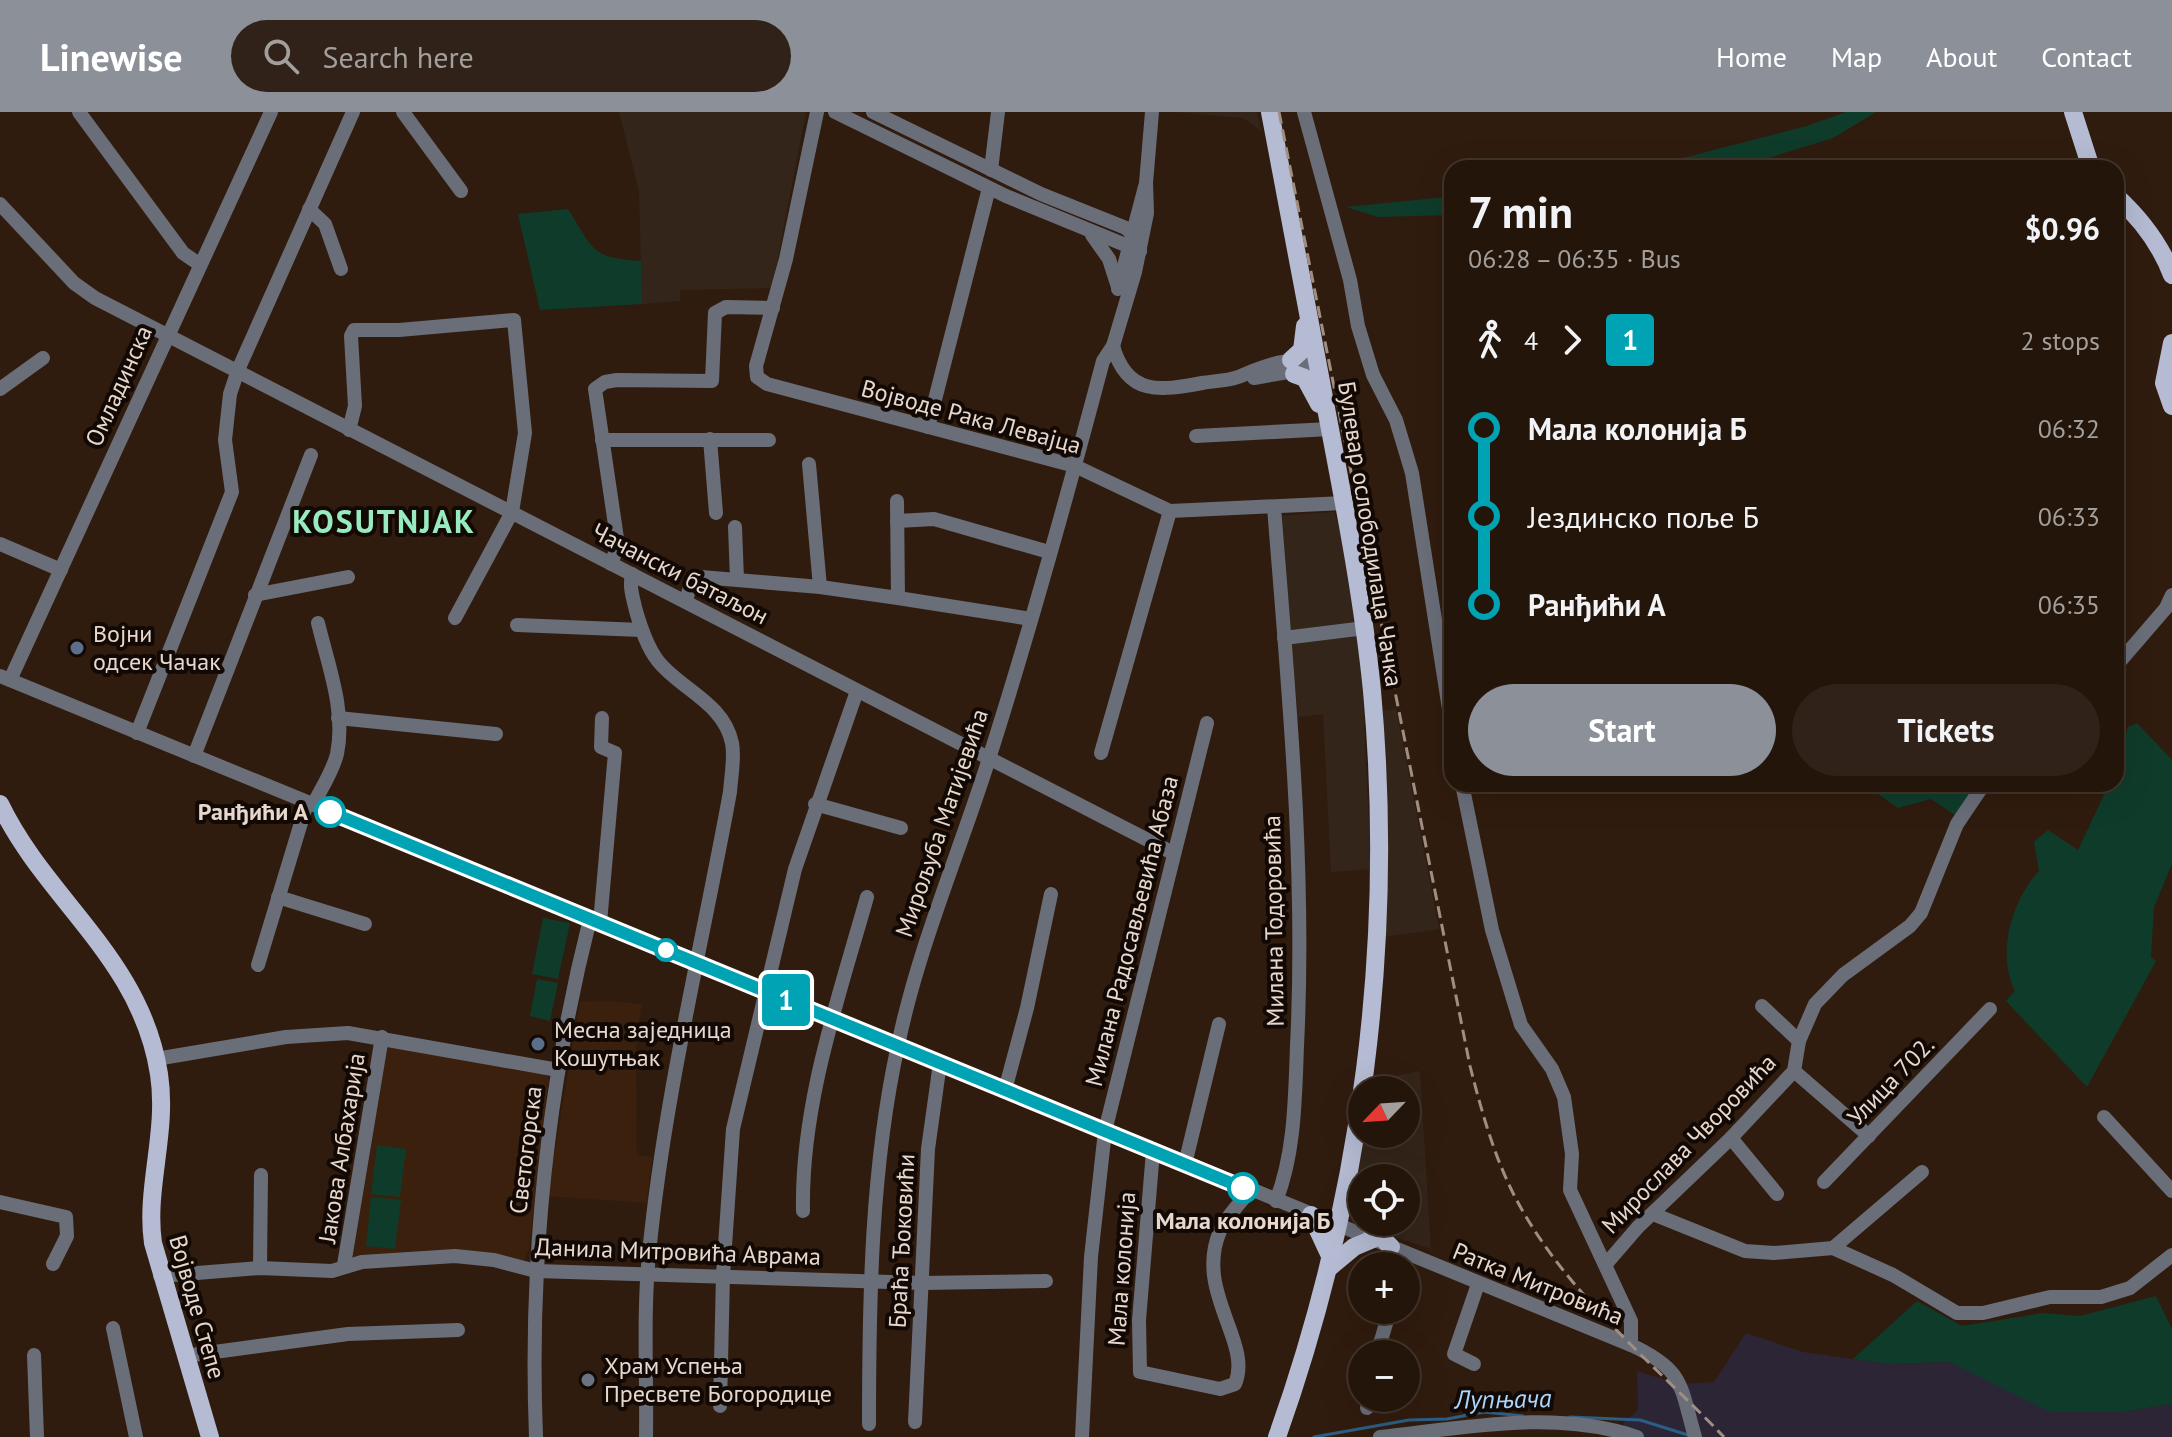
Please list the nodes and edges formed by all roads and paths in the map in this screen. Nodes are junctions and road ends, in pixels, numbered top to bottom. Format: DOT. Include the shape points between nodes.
graph roads {
  1 [pos="79,112"];
  2 [pos="271,112"];
  3 [pos="353,112"];
  4 [pos="403,112"];
  5 [pos="817,112"];
  6 [pos="835,112"];
  7 [pos="873,112"];
  8 [pos="998,112"];
  9 [pos="1152,112"];
  10 [pos="1270,112"];
  11 [pos="1304,112"];
  12 [pos="2073,112"];
  13 [pos="2088,160"];
  14 [pos="991,170"];
  15 [pos="1146,183"];
  16 [pos="989,188"];
  17 [pos="461,191"];
  18 [pos="2124,203"];
  19 [pos="0,204"];
  20 [pos="309,209"];
  21 [pos="5,222"];
  22 [pos="1131,232"];
  23 [pos="1090,233"];
  24 [pos="1134,250"];
  25 [pos="199,264"];
  26 [pos="341,269"];
  27 [pos="2172,275"];
  28 [pos="1118,289"];
  29 [pos="773,308"];
  30 [pos="1309,316"];
  31 [pos="1116,327"];
  32 [pos="166,334"];
  33 [pos="2172,343"];
  34 [pos="1113,346"];
  35 [pos="43,358"];
  36 [pos="1316,364"];
  37 [pos="1293,367"];
  38 [pos="238,370"];
  39 [pos="0,389"];
  40 [pos="2172,406"];
  41 [pos="1329,422"];
  42 [pos="928,427"];
  43 [pos="349,430"];
  44 [pos="1196,436"];
  45 [pos="710,439"];
  46 [pos="602,440"];
  47 [pos="769,440"];
  48 [pos="311,455"];
  49 [pos="809,464"];
  50 [pos="1075,466"];
  51 [pos="897,501"];
  52 [pos="1344,503"];
  53 [pos="1274,507"];
  54 [pos="1170,511"];
  55 [pos="512,512"];
  56 [pos="716,513"];
  57 [pos="897,521"];
  58 [pos="735,527"];
  59 [pos="0,544"];
  60 [pos="1049,552"];
  61 [pos="611,564"];
  62 [pos="61,570"];
  63 [pos="632,574"];
  64 [pos="348,577"];
  65 [pos="737,579"];
  66 [pos="820,587"];
  67 [pos="255,595"];
  68 [pos="2172,595"];
  69 [pos="898,598"];
  70 [pos="686,600"];
  71 [pos="455,618"];
  72 [pos="1031,619"];
  73 [pos="318,623"];
  74 [pos="517,625"];
  75 [pos="1365,628"];
  76 [pos="641,630"];
  77 [pos="1284,638"];
  78 [pos="2124,657"];
  79 [pos="1444,677"];
  80 [pos="5,678"];
  81 [pos="857,691"];
  82 [pos="338,718"];
  83 [pos="602,718"];
  84 [pos="1207,723"];
  85 [pos="137,733"];
  86 [pos="496,734"];
  87 [pos="1101,753"];
  88 [pos="194,756"];
  89 [pos="989,758"];
  90 [pos="1464,792"];
  91 [pos="1979,792"];
  92 [pos="0,804"];
  93 [pos="310,804"];
  94 [pos="815,804"];
  95 [pos="901,828"];
  96 [pos="1173,853"];
  97 [pos="1051,894"];
  98 [pos="278,897"];
  99 [pos="867,897"];
  100 [pos="595,921"];
  101 [pos="365,924"];
  102 [pos="698,964"];
  103 [pos="258,965"];
  104 [pos="764,990"];
  105 [pos="1762,1006"];
  106 [pos="1990,1009"];
  107 [pos="833,1019"];
  108 [pos="1219,1024"];
  109 [pos="382,1037"];
  110 [pos="1799,1041"];
  111 [pos="898,1046"];
  112 [pos="156,1059"];
  113 [pos="940,1063"];
  114 [pos="558,1070"];
  115 [pos="1794,1071"];
  116 [pos="1005,1090"];
  117 [pos="2104,1117"];
  118 [pos="1105,1131"];
  119 [pos="1869,1136"];
  120 [pos="1731,1138"];
  121 [pos="1153,1151"];
  122 [pos="1185,1164"];
  123 [pos="1922,1172"];
  124 [pos="261,1175"];
  125 [pos="1824,1182"];
  126 [pos="1346,1188"];
  127 [pos="1250,1191"];
  128 [pos="1348,1191"];
  129 [pos="2172,1191"];
  130 [pos="1777,1194"];
  131 [pos="1276,1201"];
  132 [pos="0,1202"];
  133 [pos="803,1211"];
  134 [pos="1653,1214"];
  135 [pos="1314,1216"];
  136 [pos="1338,1226"];
  137 [pos="1348,1228"];
  138 [pos="1365,1236"];
  139 [pos="1377,1236"];
  140 [pos="1391,1247"];
  141 [pos="1833,1248"];
  142 [pos="1397,1252"];
  143 [pos="2172,1255"];
  144 [pos="53,1264"];
  145 [pos="1331,1264"];
  146 [pos="1606,1264"];
  147 [pos="344,1265"];
  148 [pos="1420,1266"];
  149 [pos="260,1268"];
  150 [pos="536,1271"];
  151 [pos="647,1274"];
  152 [pos="723,1275"];
  153 [pos="160,1276"];
  154 [pos="872,1279"];
  155 [pos="1046,1281"];
  156 [pos="922,1283"];
  157 [pos="1478,1284"];
  158 [pos="113,1328"];
  159 [pos="458,1330"];
  160 [pos="1631,1345"];
  161 [pos="34,1355"];
  162 [pos="185,1356"];
  163 [pos="1474,1364"];
  164 [pos="720,1406"];
  165 [pos="915,1422"];
  166 [pos="869,1424"];
  167 [pos="1494,1431"];
  168 [pos="1602,1431"];
  169 [pos="1398,1436"];
  170 [pos="37,1437"];
  171 [pos="136,1437"];
  172 [pos="210,1437"];
  173 [pos="536,1437"];
  174 [pos="646,1437"];
  175 [pos="1082,1437"];
  176 [pos="1277,1437"];
  177 [pos="1380,1437"];
  178 [pos="1637,1437"];
  179 [pos="1695,1437"];
  1 -- 25 [label="street" via="183,253"];
  2 -- 25 [label="street, Омладинска"];
  3 -- 20 [label="street"];
  4 -- 17 [label="street"];
  5 -- 29 [label="street"];
  6 -- 16 [label="street"];
  7 -- 14 [label="street"];
  8 -- 14 [label="street"];
  9 -- 15 [label="street"];
  10 -- 30 [label="main road, Булевар ослободилаца Чачка"];
  11 -- 79 [label="street" via="1362,339 1412,473"];
  12 -- 13 [label="main road"];
  14 -- 22 [label="street"];
  15 -- 22 [label="street"];
  15 -- 24 [label="street" via="1147,213"];
  16 -- 23 [label="street"];
  16 -- 42 [label="street"];
  18 -- 27 [label="main road" via="2155,239"];
  19 -- 21 [label="street, Чачански батаљон"];
  20 -- 26 [label="street" via="325,224"];
  20 -- 38 [label="street"];
  21 -- 32 [label="street, Чачански батаљон" via="85,291"];
  22 -- 24 [label="street"];
  23 -- 24 [label="street"];
  23 -- 28 [label="street" via="1105,251"];
  24 -- 28 [label="street"];
  24 -- 31 [label="street, Мирољуба Матијевића"];
  25 -- 32 [label="street, Омладинска"];
  28 -- 31 [label="street"];
  29 -- 42 [label="street, Војводе Рака Левајца" via="757,377"];
  29 -- 46 [label="street" via="726,307 715,313 712,381 617,380 595,389"];
  30 -- 36 [label="main road, Булевар ослободилаца Чачка"];
  30 -- 37 [label="main road"];
  31 -- 34 [label="street, Мирољуба Матијевића"];
  32 -- 38 [label="street, Чачански батаљон"];
  32 -- 62 [label="street, Омладинска"];
  33 -- 40 [label="main road" via="2164,383"];
  34 -- 37 [label="street" via="1128,376 1151,389"];
  34 -- 50 [label="street, Мирољуба Матијевића" via="1103,361"];
  35 -- 39 [label="street"];
  36 -- 37 [label="street"];
  36 -- 41 [label="main road, Булевар ослободилаца Чачка"];
  37 -- 41 [label="main road" via="1305,378"];
  38 -- 43 [label="street, Чачански батаљон"];
  38 -- 85 [label="street" via="225,440 232,492"];
  41 -- 44 [label="street"];
  41 -- 52 [label="main road, Булевар ослободилаца Чачка"];
  42 -- 50 [label="street, Војводе Рака Левајца"];
  43 -- 55 [label="street, Чачански батаљон"];
  43 -- 55 [label="street" via="355,406 354,330 514,320 525,433"];
  45 -- 46 [label="street"];
  45 -- 47 [label="street"];
  45 -- 56 [label="street"];
  46 -- 61 [label="street" via="618,545"];
  48 -- 67 [label="street"];
  49 -- 66 [label="street"];
  50 -- 54 [label="street, Војводе Рака Левајца"];
  50 -- 60 [label="street, Мирољуба Матијевића"];
  51 -- 57 [label="street"];
  52 -- 53 [label="street, Војводе Рака Левајца"];
  52 -- 75 [label="main road, Булевар ослободилаца Чачка"];
  53 -- 54 [label="street, Војводе Рака Левајца"];
  53 -- 77 [label="street, Милана Тодоровића"];
  54 -- 87 [label="street"];
  55 -- 61 [label="street, Чачански батаљон"];
  55 -- 71 [label="street"];
  57 -- 60 [label="street" via="934,519"];
  57 -- 69 [label="street"];
  58 -- 65 [label="street"];
  59 -- 62 [label="street"];
  60 -- 72 [label="street, Мирољуба Матијевића"];
  61 -- 63 [label="street, Чачански батаљон"];
  62 -- 80 [label="street, Омладинска"];
  63 -- 70 [label="street, Чачански батаљон"];
  63 -- 76 [label="street"];
  64 -- 67 [label="street"];
  65 -- 66 [label="street"];
  65 -- 70 [label="street" via="698,577"];
  66 -- 69 [label="street"];
  67 -- 88 [label="street"];
  68 -- 78 [label="street"];
  69 -- 72 [label="street"];
  70 -- 81 [label="street, Чачански батаљон"];
  72 -- 89 [label="street, Мирољуба Матијевића"];
  73 -- 82 [label="street"];
  74 -- 76 [label="street"];
  75 -- 77 [label="street"];
  75 -- 126 [label="main road, Булевар ослободилаца Чачка" via="1377,784 1377,926 1370,1030"];
  76 -- 102 [label="street" via="658,662 703,698 733,745 730,792"];
  77 -- 131 [label="street, Милана Тодоровића" via="1299,978 1292,1128"];
  80 -- 85 [label="street"];
  81 -- 89 [label="street, Чачански батаљон"];
  81 -- 94 [label="street"];
  82 -- 86 [label="street"];
  82 -- 93 [label="street" via="336,755"];
  83 -- 100 [label="street, Светогорска" via="601,747 615,753"];
  84 -- 96 [label="street, Милана Радосављевића Абаза"];
  85 -- 88 [label="street"];
  88 -- 93 [label="street"];
  89 -- 96 [label="street, Чачански батаљон"];
  89 -- 111 [label="street, Мирољуба Матијевића" via="920,954"];
  90 -- 146 [label="street" via="1492,930 1521,1025 1552,1069 1564,1097 1572,1154 1570,1190"];
  91 -- 110 [label="street, Мирослава Чворовића" via="1957,824 1921,913 1815,1004"];
  92 -- 112 [label="main road, Војводе Степе" via="22,844 114,964"];
  93 -- 98 [label="street"];
  93 -- 100 [label="street"];
  94 -- 95 [label="street"];
  94 -- 104 [label="street"];
  96 -- 118 [label="street, Милана Радосављевића Абаза"];
  97 -- 116 [label="street"];
  98 -- 101 [label="street"];
  98 -- 103 [label="street"];
  99 -- 107 [label="street"];
  100 -- 102 [label="street"];
  100 -- 114 [label="street, Светогорска"];
  102 -- 104 [label="street"];
  102 -- 151 [label="street" via="666,1123"];
  104 -- 107 [label="street"];
  104 -- 152 [label="street" via="733,1129"];
  105 -- 110 [label="street"];
  106 -- 119 [label="street, Улица 702."];
  107 -- 111 [label="street"];
  107 -- 133 [label="street" via="807,1129"];
  108 -- 122 [label="street"];
  109 -- 112 [label="street" via="300,1036"];
  109 -- 114 [label="street"];
  109 -- 147 [label="street, Јакова Албахарија"];
  110 -- 115 [label="street, Мирослава Чворовића"];
  111 -- 113 [label="street"];
  111 -- 154 [label="street, Мирољуба Матијевића" via="879,1172"];
  112 -- 153 [label="main road, Војводе Степе" via="162,1124 151,1232"];
  113 -- 116 [label="street"];
  113 -- 156 [label="street, Браћа Ђоковићи" via="928,1149"];
  114 -- 150 [label="street, Светогорска"];
  115 -- 119 [label="street"];
  115 -- 120 [label="street, Мирослава Чворовића"];
  116 -- 118 [label="street"];
  117 -- 129 [label="street"];
  118 -- 121 [label="street"];
  118 -- 175 [label="street, Милана Радосављевића Абаза" via="1089,1283"];
  119 -- 125 [label="street, Улица 702."];
  120 -- 130 [label="street"];
  120 -- 134 [label="street, Мирослава Чворовића"];
  121 -- 122 [label="street"];
  121 -- 127 [label="street, Мала колонија" via="1139,1320 1140,1372 1220,1389 1235,1384 1237,1359 1211,1269 1222,1227"];
  122 -- 127 [label="street"];
  123 -- 141 [label="street"];
  124 -- 149 [label="street"];
  126 -- 128 [label="main road"];
  126 -- 135 [label="main road"];
  126 -- 136 [label="main road, Булевар ослободилаца Чачка"];
  127 -- 131 [label="street"];
  131 -- 135 [label="street"];
  132 -- 144 [label="street" via="66,1217 67,1236"];
  134 -- 141 [label="street" via="1745,1251"];
  134 -- 146 [label="street, Мирослава Чворовића"];
  135 -- 136 [label="street"];
  135 -- 145 [label="main road"];
  136 -- 137 [label="street"];
  136 -- 145 [label="main road, Булевар ослободилаца Чачка"];
  138 -- 145 [label="main road"];
  139 -- 140 [label="main road"];
  140 -- 142 [label="street, Ратка Митровића"];
  141 -- 143 [label="street" via="1957,1313 1994,1311 2050,1297 2101,1297 2130,1288"];
  145 -- 176 [label="main road, Булевар ослободилаца Чачка"];
  146 -- 160 [label="street" via="1633,1326"];
  147 -- 149 [label="street, Данила Митровића Аврама" via="325,1271"];
  147 -- 150 [label="street, Данила Митровића Аврама" via="455,1256"];
  148 -- 157 [label="street, Ратка Митровића"];
  149 -- 153 [label="street, Данила Митровића Аврама"];
  150 -- 151 [label="street, Данила Митровића Аврама"];
  150 -- 173 [label="street, Светогорска"];
  151 -- 152 [label="street, Данила Митровића Аврама"];
  151 -- 174 [label="street"];
  152 -- 154 [label="street, Данила Митровића Аврама"];
  152 -- 164 [label="street"];
  153 -- 162 [label="main road, Војводе Степе"];
  154 -- 156 [label="street, Данила Митровића Аврама"];
  154 -- 166 [label="street, Мирољуба Матијевића"];
  155 -- 156 [label="street, Данила Митровића Аврама"];
  156 -- 165 [label="street, Браћа Ђоковићи"];
  157 -- 160 [label="street, Ратка Митровића"];
  157 -- 163 [label="street" via="1454,1354"];
  158 -- 171 [label="street"];
  159 -- 162 [label="street" via="348,1334"];
  160 -- 179 [label="street, Ратка Митровића" via="1673,1372 1689,1401"];
  161 -- 170 [label="street"];
  162 -- 172 [label="main road, Војводе Степе"];
  167 -- 168 [label="street"];
  167 -- 169 [label="street"];
  168 -- 178 [label="street"];
  169 -- 177 [label="street"];
}
